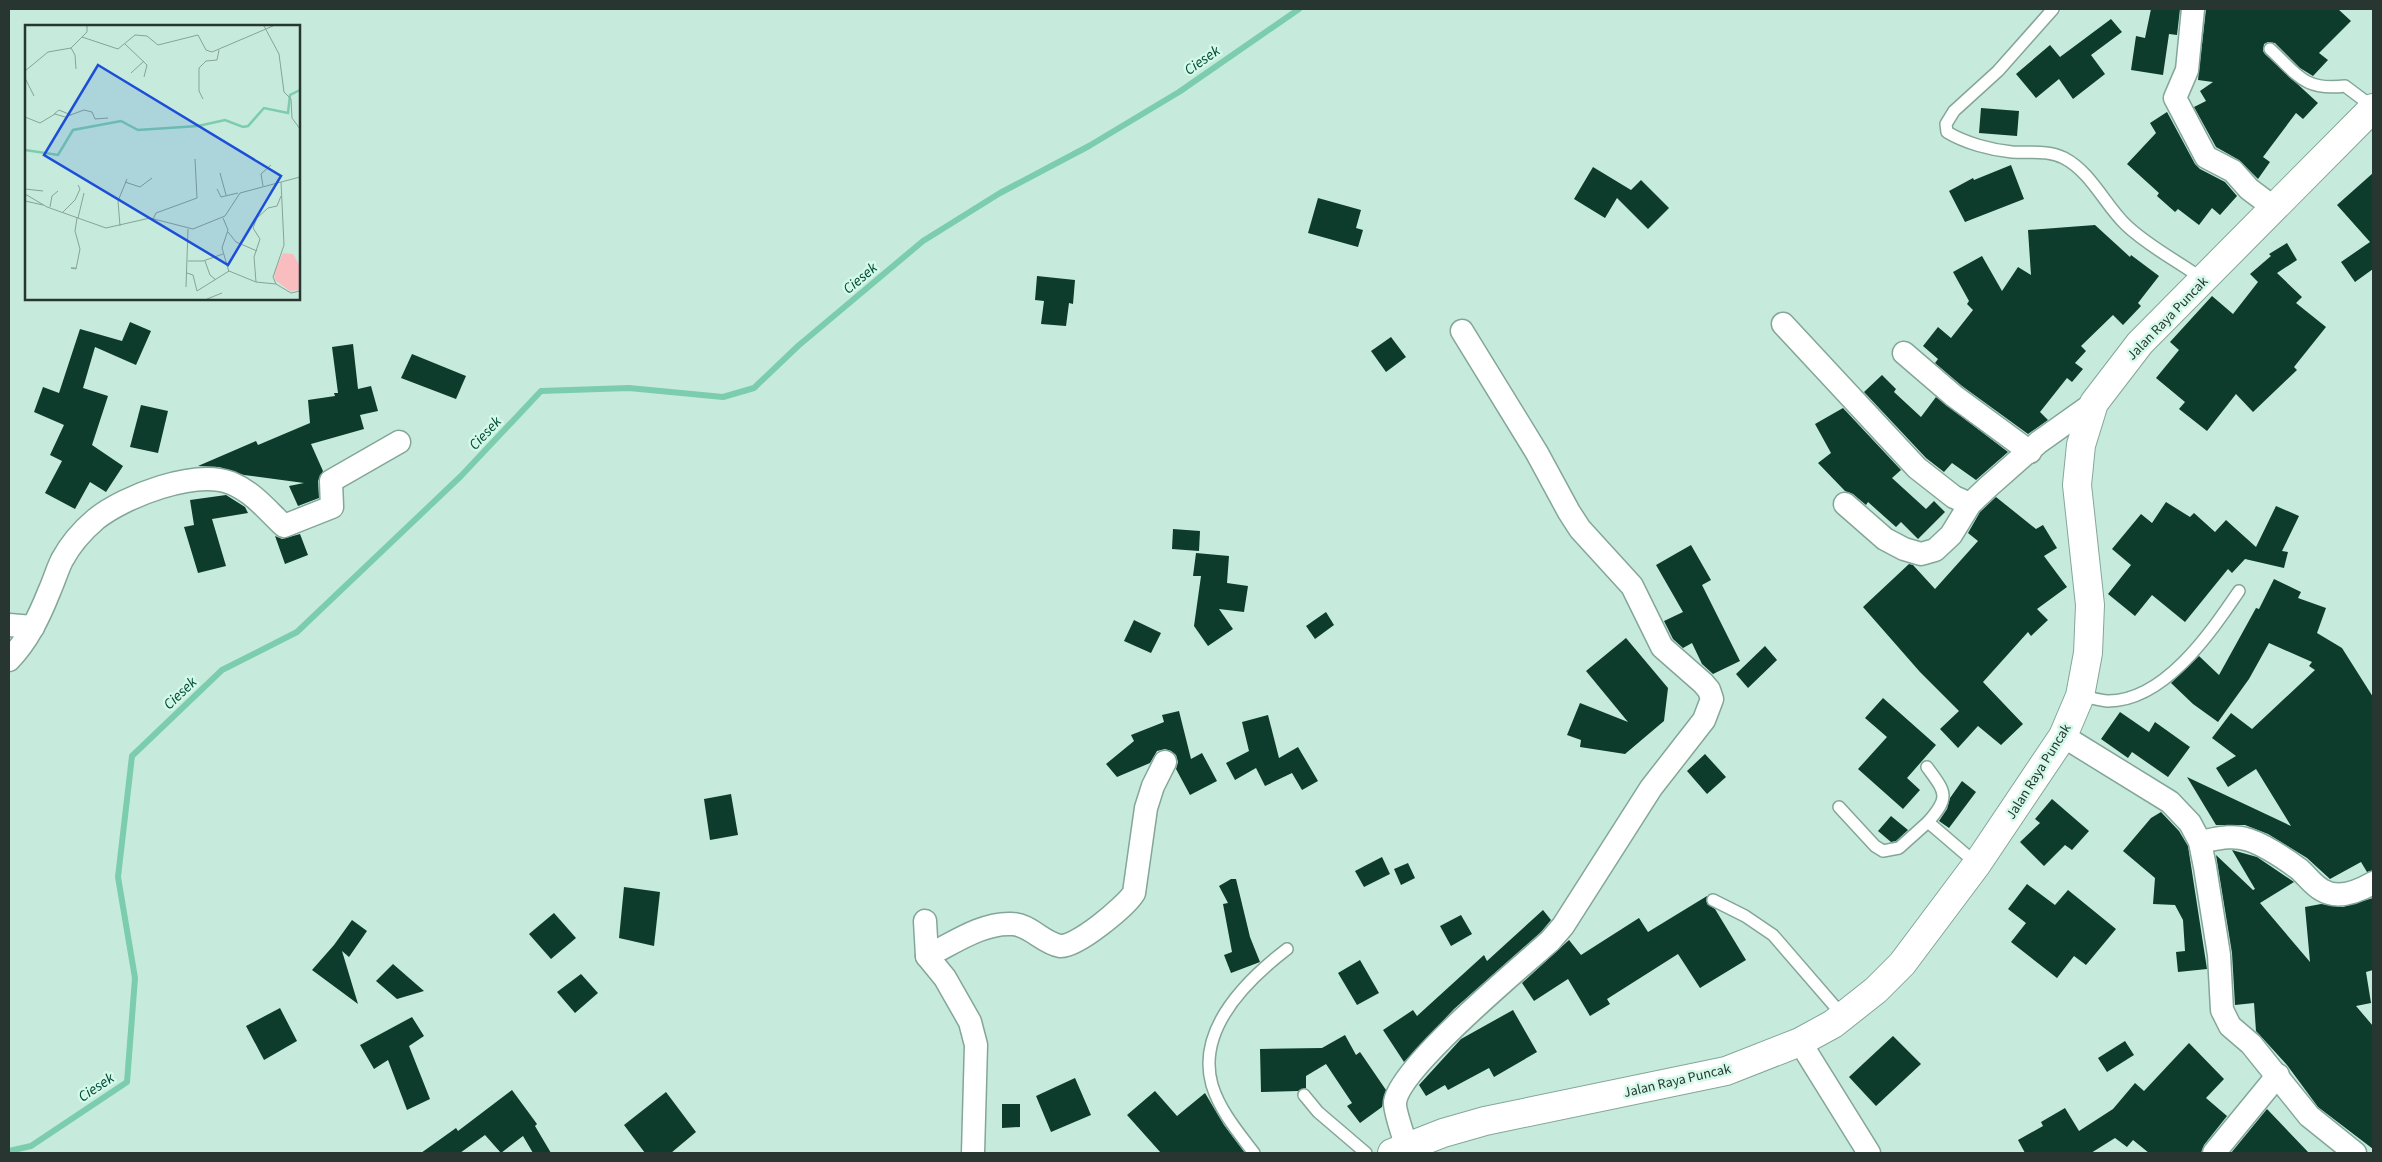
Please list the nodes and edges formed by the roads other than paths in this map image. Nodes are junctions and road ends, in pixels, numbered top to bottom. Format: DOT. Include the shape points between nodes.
graph roads {
  1 [pos="2053,9"];
  2 [pos="2193,9"];
  3 [pos="2270,49"];
  4 [pos="2373,108"];
  5 [pos="2273,207"];
  6 [pos="2204,280"];
  7 [pos="1783,324"];
  8 [pos="1462,331"];
  9 [pos="1904,353"];
  10 [pos="2094,404"];
  11 [pos="399,442"];
  12 [pos="2030,452"];
  13 [pos="1845,504"];
  14 [pos="1970,504"];
  15 [pos="2240,591"];
  16 [pos="9,624"];
  17 [pos="33,627"];
  18 [pos="9,660"];
  19 [pos="2080,696"];
  20 [pos="2063,736"];
  21 [pos="1165,762"];
  22 [pos="1927,767"];
  23 [pos="1839,807"];
  24 [pos="1928,822"];
  25 [pos="2200,842"];
  26 [pos="1977,864"];
  27 [pos="2373,883"];
  28 [pos="1713,900"];
  29 [pos="926,921"];
  30 [pos="1287,948"];
  31 [pos="926,956"];
  32 [pos="1844,1016"];
  33 [pos="1800,1042"];
  34 [pos="2278,1075"];
  35 [pos="1304,1096"];
  36 [pos="1399,1150"];
  37 [pos="973,1153"];
  38 [pos="1254,1153"];
  39 [pos="1366,1153"];
  40 [pos="1869,1153"];
  41 [pos="2214,1153"];
  42 [pos="2354,1153"];
  1 -- 6 [label="lane" via="1998,71 1954,112 1946,124 1947,132 1991,148 2047,153 2070,161 2130,229"];
  2 -- 5 [label="street" via="2187,70 2175,98 2206,157 2232,171"];
  3 -- 4 [label="lane" via="2304,82 2320,87 2345,86"];
  4 -- 5 [label="highway, Jalan Raya Puncak"];
  5 -- 6 [label="highway, Jalan Raya Puncak"];
  6 -- 10 [label="highway, Jalan Raya Puncak" via="2140,343"];
  7 -- 14 [label="street" via="1917,468 1954,497"];
  8 -- 36 [label="street" via="1580,529 1632,586 1662,647 1703,683 1712,700 1704,720 1660,775 1550,941 1452,1029 1406,1078 1395,1102"];
  9 -- 12 [label="street" via="1954,396"];
  10 -- 12 [label="street" via="2039,442"];
  10 -- 19 [label="highway, Jalan Raya Puncak" via="2081,445 2077,485 2090,605 2088,653"];
  11 -- 17 [label="street" via="331,481 332,507 284,526 261,502 233,484 216,479 173,484 124,501 85,529 62,560"];
  12 -- 14 [label="street"];
  13 -- 14 [label="street" via="1885,539 1921,554 1940,547"];
  15 -- 19 [label="lane" via="2200,644 2157,683 2124,698 2107,701"];
  16 -- 17 [label="street"];
  17 -- 18 [label="street"];
  19 -- 20 [label="highway, Jalan Raya Puncak"];
  20 -- 25 [label="street" via="2170,802 2190,823"];
  20 -- 26 [label="highway, Jalan Raya Puncak"];
  21 -- 31 [label="street" via="1146,808 1134,893 1098,926 1070,944 1060,946 1013,923 998,925"];
  22 -- 24 [label="lane" via="1944,796 1941,807"];
  23 -- 24 [label="lane" via="1875,846 1884,851 1899,848"];
  24 -- 26 [label="lane"];
  25 -- 27 [label="street" via="2227,836 2248,840 2299,869 2321,890 2330,894 2353,893"];
  25 -- 34 [label="street" via="2216,931 2222,1010 2230,1026"];
  26 -- 32 [label="highway, Jalan Raya Puncak" via="1902,964"];
  28 -- 32 [label="lane" via="1774,935"];
  29 -- 31 [label="street"];
  30 -- 38 [label="lane" via="1246,984 1228,1007 1217,1026 1212,1051 1210,1068 1216,1098"];
  31 -- 37 [label="street" via="944,978 970,1022 976,1045"];
  32 -- 33 [label="highway, Jalan Raya Puncak"];
  33 -- 36 [label="highway, Jalan Raya Puncak" via="1726,1071 1485,1121"];
  33 -- 40 [label="street"];
  34 -- 41 [label="street"];
  34 -- 42 [label="street" via="2309,1116"];
  35 -- 39 [label="lane"];
}
